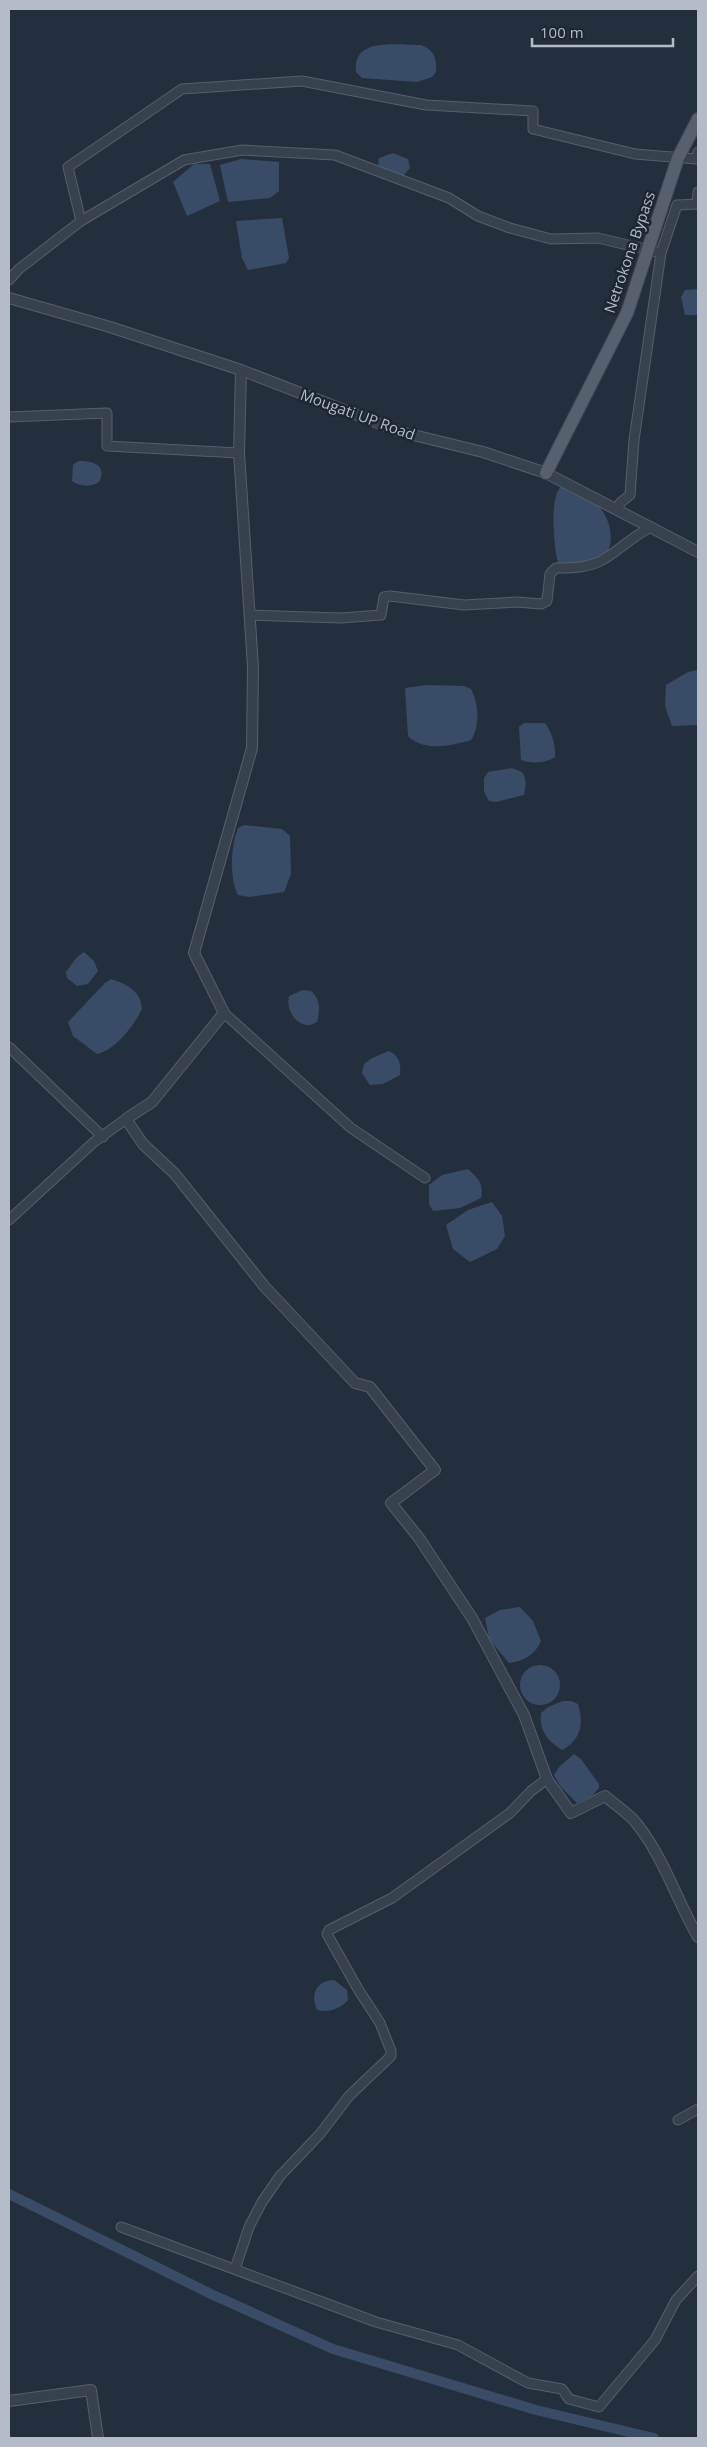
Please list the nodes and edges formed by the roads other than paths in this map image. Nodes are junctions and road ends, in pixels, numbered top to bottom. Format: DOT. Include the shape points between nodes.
graph roads {
  1 [pos="698,119"];
  2 [pos="697,157"];
  3 [pos="678,158"];
  4 [pos="698,192"];
  5 [pos="82,221"];
  6 [pos="648,250"];
  7 [pos="660,253"];
  8 [pos="9,280"];
  9 [pos="9,298"];
  10 [pos="241,370"];
  11 [pos="9,417"];
  12 [pos="239,453"];
  13 [pos="546,473"];
  14 [pos="618,509"];
  15 [pos="650,526"];
  16 [pos="698,552"];
  17 [pos="250,615"];
  18 [pos="224,1013"];
  19 [pos="9,1047"];
  20 [pos="126,1119"];
  21 [pos="102,1137"];
  22 [pos="425,1178"];
  23 [pos="9,1220"];
  24 [pos="548,1779"];
  25 [pos="698,1937"];
  26 [pos="698,2109"];
  27 [pos="678,2120"];
  28 [pos="121,2226"];
  29 [pos="235,2269"];
  30 [pos="698,2276"];
  31 [pos="9,2401"];
  32 [pos="98,2438"];
  1 -- 3 [label="main road, Netrokona Bypass"];
  2 -- 3 [label="street"];
  3 -- 5 [label="street" via="635,154 533,129 533,111 426,105 302,81 182,89 68,167"];
  3 -- 6 [label="main road, Netrokona Bypass"];
  4 -- 7 [label="street" via="697,204 678,205"];
  5 -- 6 [label="street" via="184,160 242,150 289,152 335,155 449,198 478,216 510,228 551,238 598,238"];
  5 -- 8 [label="street"];
  6 -- 7 [label="street"];
  6 -- 13 [label="main road, Netrokona Bypass" via="627,313"];
  7 -- 14 [label="street" via="634,440 630,495"];
  9 -- 10 [label="street, Mougati UP Road"];
  10 -- 12 [label="street"];
  10 -- 13 [label="street, Mougati UP Road" via="401,432 483,452"];
  11 -- 12 [label="street" via="107,413 107,446"];
  12 -- 17 [label="street"];
  13 -- 14 [label="street, Mougati UP Road"];
  14 -- 15 [label="street, Mougati UP Road"];
  15 -- 16 [label="street, Mougati UP Road"];
  15 -- 17 [label="street" via="597,564 556,568 550,574 547,601 541,604 464,605 390,596 384,597 381,615 341,618"];
  17 -- 18 [label="street" via="252,748 194,953"];
  18 -- 20 [label="street" via="152,1102"];
  18 -- 22 [label="street" via="351,1128"];
  19 -- 21 [label="street"];
  20 -- 21 [label="street"];
  20 -- 24 [label="street" via="143,1144 175,1174 264,1286 355,1383 370,1387 435,1470 391,1503 419,1538 472,1618 524,1716"];
  21 -- 23 [label="street"];
  24 -- 25 [label="street" via="571,1813 605,1796 637,1823 664,1868"];
  24 -- 29 [label="street" via="531,1790 510,1813 392,1898 329,1930 330,1940 380,2023 391,2056 349,2096 320,2134 280,2176 249,2228"];
  26 -- 27 [label="street"];
  28 -- 29 [label="street"];
  29 -- 30 [label="street" via="376,2322 458,2345 528,2383 562,2389 569,2399 599,2407 655,2340 676,2300"];
  31 -- 32 [label="street" via="91,2390"];
}
